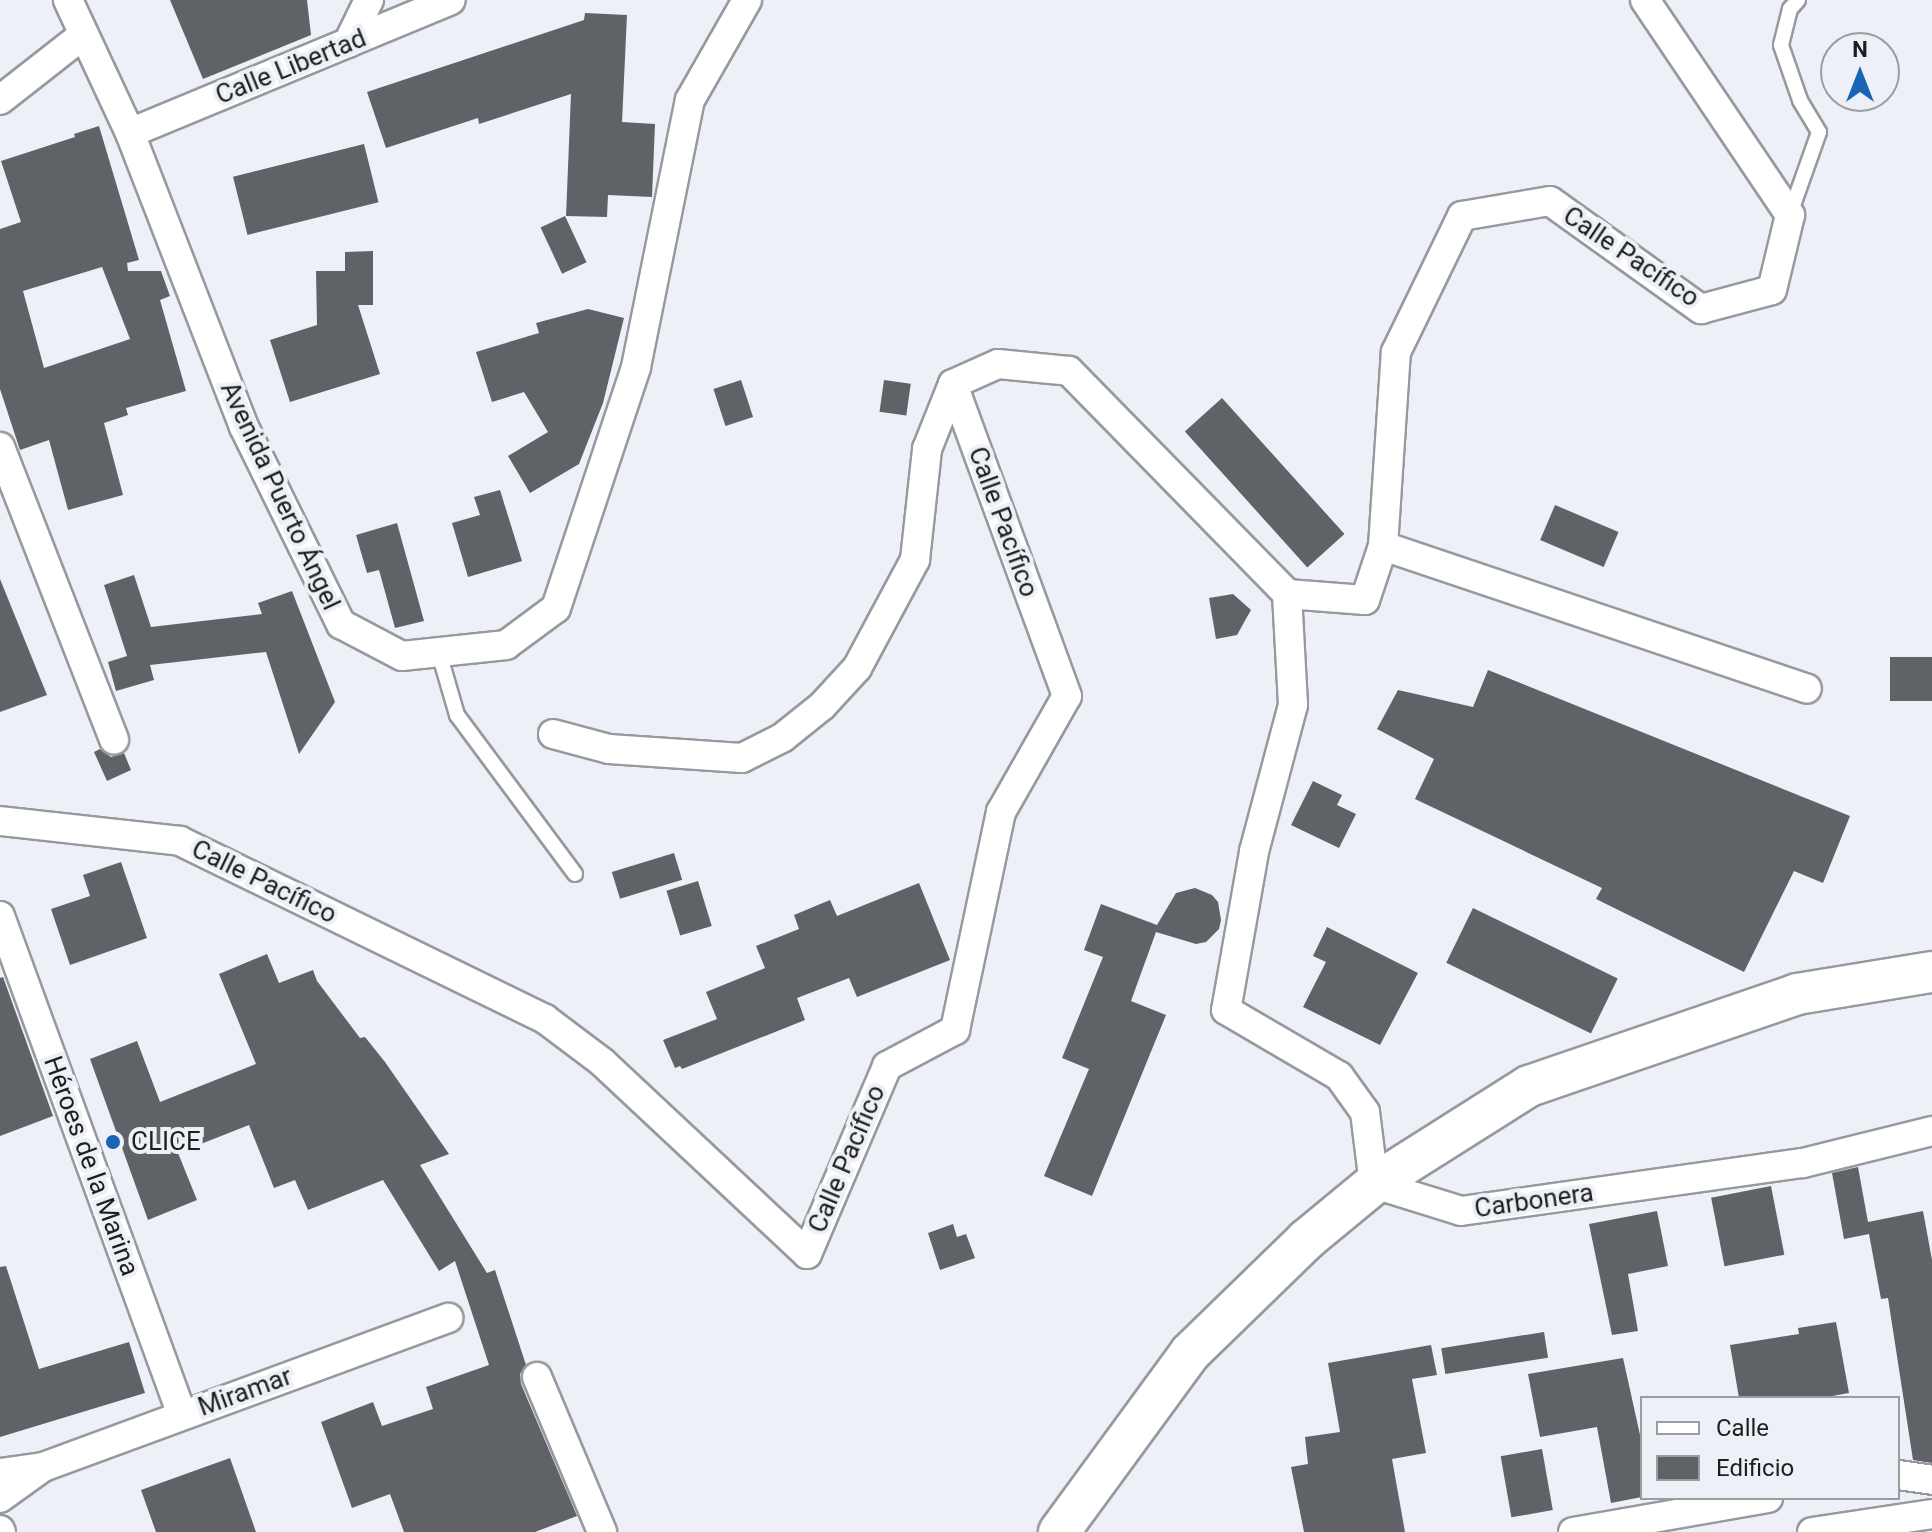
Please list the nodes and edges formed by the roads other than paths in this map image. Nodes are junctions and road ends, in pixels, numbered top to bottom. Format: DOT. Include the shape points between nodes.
graph roads {
  1 [pos="68,0"];
  2 [pos="369,0"];
  3 [pos="451,0"];
  4 [pos="747,0"];
  5 [pos="1645,0"];
  6 [pos="1798,0"];
  7 [pos="83,35"];
  8 [pos="348,43"];
  9 [pos="0,100"];
  10 [pos="130,133"];
  11 [pos="1790,215"];
  12 [pos="953,384"];
  13 [pos="0,447"];
  14 [pos="1383,546"];
  15 [pos="1287,594"];
  16 [pos="439,653"];
  17 [pos="1807,689"];
  18 [pos="553,734"];
  19 [pos="114,740"];
  20 [pos="6,827"];
  21 [pos="575,874"];
  22 [pos="0,916"];
  23 [pos="1932,972"];
  24 [pos="1932,1131"];
  25 [pos="1374,1184"];
  26 [pos="448,1318"];
  27 [pos="537,1377"];
  28 [pos="182,1415"];
  29 [pos="43,1467"];
  30 [pos="0,1473"];
  31 [pos="1900,1475"];
  32 [pos="1932,1480"];
  33 [pos="0,1498"];
  34 [pos="1757,1500"];
  35 [pos="1932,1514"];
  36 [pos="593,1529"];
  37 [pos="1059,1532"];
  38 [pos="1573,1532"];
  39 [pos="1812,1532"];
  1 -- 7 [label="street, Avenida Puerto Ángel"];
  2 -- 8 [label="street"];
  3 -- 8 [label="street, Calle Libertad"];
  4 -- 16 [label="street, Avenida Puerto Ángel" via="690,100 636,367 556,608 506,645"];
  5 -- 11 [label="street"];
  6 -- 11 [label="lane" via="1790,9 1781,45 1800,100 1819,132"];
  7 -- 9 [label="street"];
  7 -- 10 [label="street, Avenida Puerto Ángel"];
  8 -- 10 [label="street, Calle Libertad"];
  10 -- 16 [label="street, Avenida Puerto Ángel" via="244,427 341,624 402,656"];
  11 -- 14 [label="street, Calle Pacífico" via="1772,290 1701,309 1550,201 1462,216 1396,352"];
  12 -- 15 [label="street" via="998,364 1069,371"];
  12 -- 18 [label="street" via="927,449 915,560 857,668 822,706 782,738 742,758 609,749"];
  12 -- 20 [label="street, Calle Pacífico" via="1067,696 1001,812 955,1030 887,1066 807,1254 602,1062 545,1019 180,841"];
  13 -- 19 [label="street"];
  14 -- 15 [label="street, Calle Pacífico" via="1365,600"];
  14 -- 17 [label="street"];
  15 -- 25 [label="street" via="1293,705 1254,852 1226,1010 1339,1076 1365,1112"];
  16 -- 21 [label="lane" via="457,715"];
  22 -- 28 [label="street, Héroes de la Marina"];
  23 -- 25 [label="main road" via="1797,994 1529,1086"];
  24 -- 25 [label="street, Carbonera" via="1803,1163 1461,1211"];
  25 -- 37 [label="main road" via="1306,1240 1190,1353"];
  26 -- 28 [label="street, Miramar"];
  27 -- 36 [label="street"];
  28 -- 29 [label="street, Miramar"];
  29 -- 30 [label="street, Miramar"];
  29 -- 33 [label="street, Miramar"];
  31 -- 32 [label="street"];
  34 -- 38 [label="street"];
  35 -- 39 [label="street"];
}
